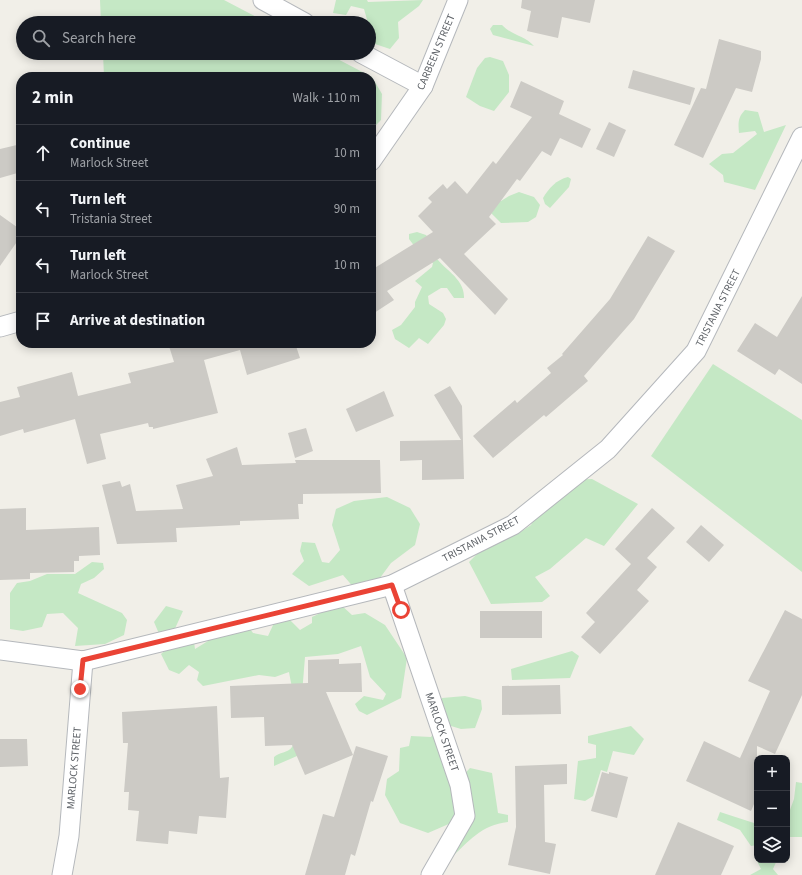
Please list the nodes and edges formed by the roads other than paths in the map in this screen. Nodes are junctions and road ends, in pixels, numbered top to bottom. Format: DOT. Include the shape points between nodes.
graph roads {
  1 [pos="263,0"];
  2 [pos="458,0"];
  3 [pos="293,16"];
  4 [pos="374,60"];
  5 [pos="423,86"];
  6 [pos="802,137"];
  7 [pos="376,154"];
  8 [pos="16,322"];
  9 [pos="0,327"];
  10 [pos="392,585"];
  11 [pos="0,650"];
  12 [pos="83,660"];
  13 [pos="62,875"];
  14 [pos="431,875"];
  1 -- 3 [label="street"];
  2 -- 5 [label="street, CARBEEN STREET"];
  4 -- 5 [label="street"];
  5 -- 7 [label="street, CARBEEN STREET"];
  6 -- 10 [label="street, TRISTANIA STREET" via="696,351 608,449 513,525"];
  8 -- 9 [label="street"];
  10 -- 12 [label="street, TRISTANIA STREET"];
  10 -- 14 [label="street, MARLOCK STREET" via="460,785 466,816"];
  11 -- 12 [label="street, TRISTANIA STREET"];
  12 -- 13 [label="street, MARLOCK STREET" via="69,836"];
}
